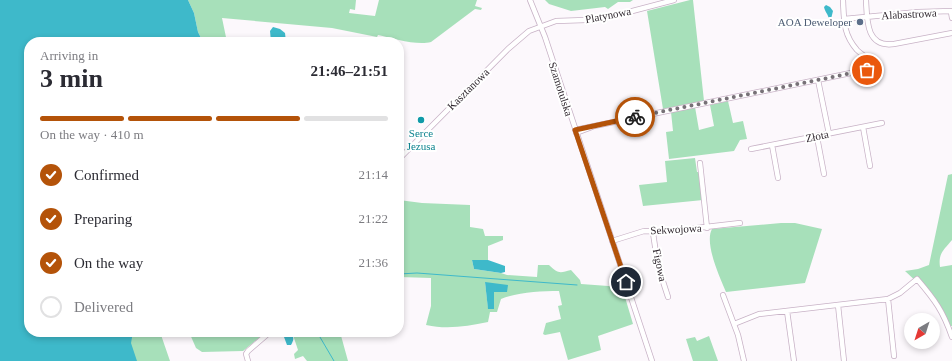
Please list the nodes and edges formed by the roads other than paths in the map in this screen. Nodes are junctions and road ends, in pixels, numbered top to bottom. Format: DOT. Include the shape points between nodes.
graph roads {
  1 [pos="530,0"];
  2 [pos="674,0"];
  3 [pos="843,0"];
  4 [pos="866,0"];
  5 [pos="951,11"];
  6 [pos="867,16"];
  7 [pos="952,18"];
  8 [pos="844,19"];
  9 [pos="540,26"];
  10 [pos="952,33"];
  11 [pos="818,80"];
  12 [pos="882,123"];
  13 [pos="863,127"];
  14 [pos="575,132"];
  15 [pos="829,134"];
  16 [pos="817,136"];
  17 [pos="772,145"];
  18 [pos="751,149"];
  19 [pos="404,154"];
  20 [pos="700,163"];
  21 [pos="870,166"];
  22 [pos="824,174"];
  23 [pos="778,178"];
  24 [pos="740,223"];
  25 [pos="707,228"];
  26 [pos="653,233"];
  27 [pos="612,241"];
  28 [pos="723,295"];
  29 [pos="668,297"];
  30 [pos="888,299"];
  31 [pos="838,305"];
  32 [pos="787,311"];
  33 [pos="734,324"];
  34 [pos="264,337"];
  35 [pos="952,337"];
  36 [pos="894,356"];
  37 [pos="248,361"];
  38 [pos="652,361"];
  39 [pos="744,361"];
  40 [pos="794,361"];
  41 [pos="844,361"];
  1 -- 9 [label="street, Szamotulska"];
  2 -- 9 [label="street, Platynowa" via="602,18 561,20"];
  3 -- 8 [label="street"];
  4 -- 6 [label="street, Alabastrowa"];
  5 -- 6 [label="street, Alabastrowa"];
  5 -- 7 [label="street, Alabastrowa"];
  6 -- 8 [label="street, Alabastrowa"];
  6 -- 10 [label="street, Alabastrowa" via="873,38 888,45"];
  8 -- 11 [label="street" via="849,39 862,55 872,62 872,68"];
  9 -- 14 [label="street, Szamotulska"];
  9 -- 19 [label="street, Kasztanowa" via="519,38"];
  11 -- 14 [label="street"];
  11 -- 15 [label="street"];
  12 -- 13 [label="street, Złota"];
  13 -- 15 [label="street, Złota"];
  13 -- 21 [label="street"];
  14 -- 27 [label="street, Szamotulska"];
  15 -- 16 [label="street, Złota"];
  16 -- 17 [label="street, Złota"];
  16 -- 22 [label="street"];
  17 -- 18 [label="street, Złota"];
  17 -- 23 [label="street"];
  20 -- 25 [label="street"];
  24 -- 25 [label="street, Sekwojowa"];
  25 -- 26 [label="street, Sekwojowa"];
  26 -- 27 [label="street, Sekwojowa" via="644,231"];
  26 -- 29 [label="street, Figowa" via="658,266"];
  27 -- 38 [label="street, Szamotulska"];
  28 -- 33 [label="street"];
  30 -- 31 [label="street"];
  30 -- 35 [label="street" via="917,279 941,310"];
  30 -- 36 [label="street"];
  31 -- 32 [label="street"];
  31 -- 41 [label="street"];
  32 -- 33 [label="street" via="759,314"];
  32 -- 40 [label="street"];
  33 -- 39 [label="street"];
  34 -- 37 [label="street" via="246,354"];
}
